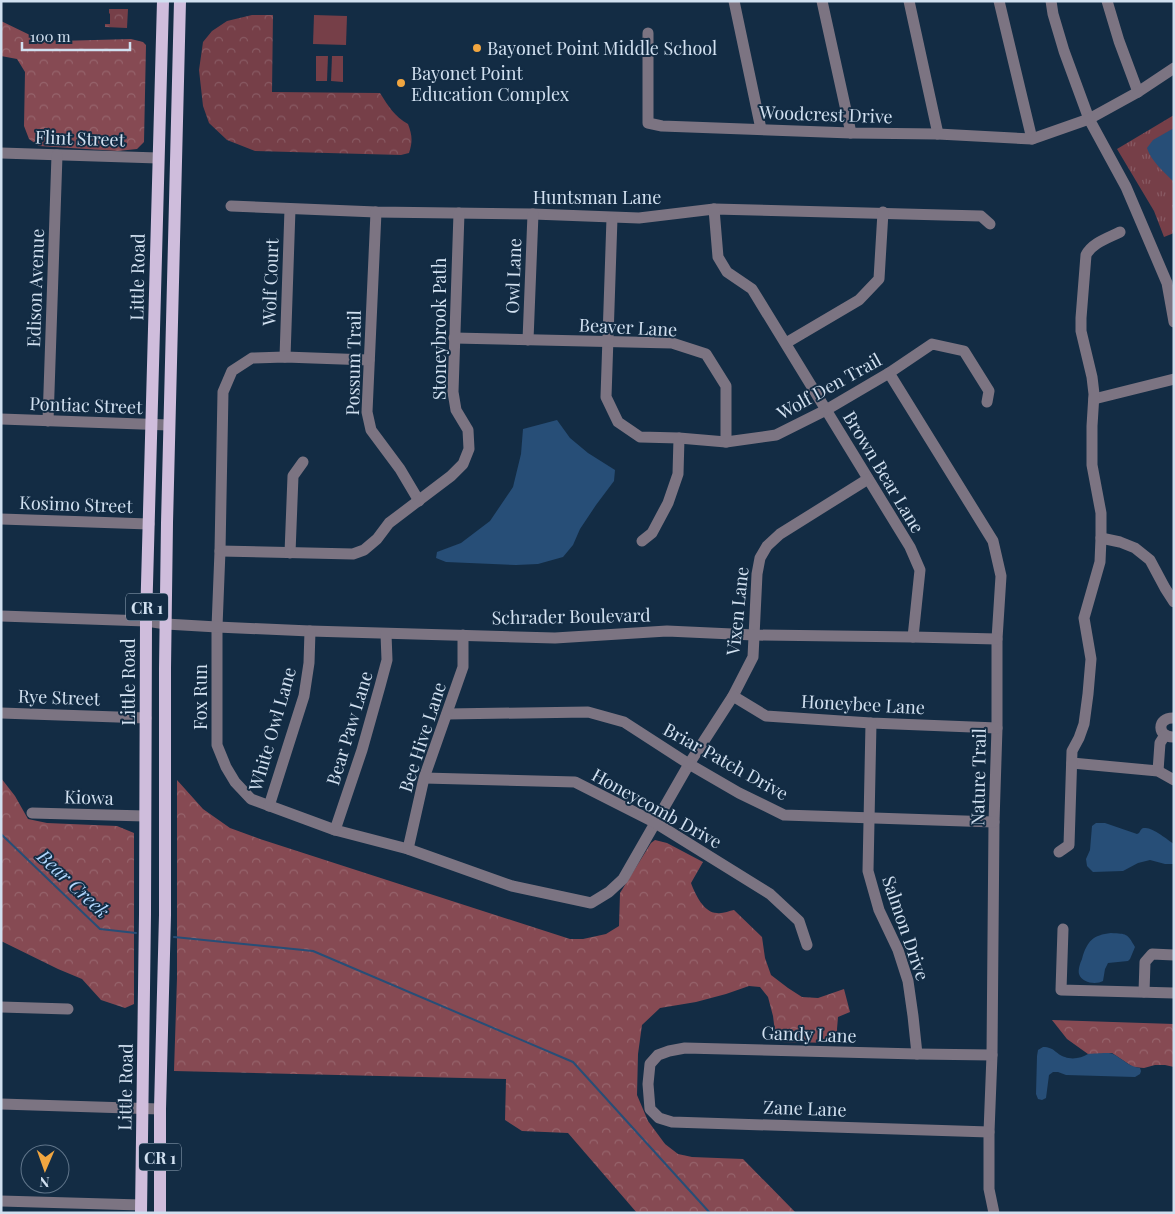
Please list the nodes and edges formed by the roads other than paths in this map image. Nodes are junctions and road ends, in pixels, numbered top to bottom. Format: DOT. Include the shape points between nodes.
graph roads {
  1 [pos="163,1"];
  2 [pos="180,1"];
  3 [pos="734,1"];
  4 [pos="822,1"];
  5 [pos="909,1"];
  6 [pos="999,1"];
  7 [pos="1051,1"];
  8 [pos="1107,1"];
  9 [pos="648,33"];
  10 [pos="1174,68"];
  11 [pos="1138,92"];
  12 [pos="1089,119"];
  13 [pos="761,129"];
  14 [pos="851,132"];
  15 [pos="938,134"];
  16 [pos="1032,139"];
  17 [pos="1,154"];
  18 [pos="56,155"];
  19 [pos="158,158"];
  20 [pos="231,206"];
  21 [pos="290,209"];
  22 [pos="714,209"];
  23 [pos="376,212"];
  24 [pos="883,212"];
  25 [pos="458,213"];
  26 [pos="533,214"];
  27 [pos="612,218"];
  28 [pos="990,224"];
  29 [pos="1120,232"];
  30 [pos="1170,281"];
  31 [pos="1174,322"];
  32 [pos="454,338"];
  33 [pos="528,340"];
  34 [pos="607,342"];
  35 [pos="786,343"];
  36 [pos="284,357"];
  37 [pos="369,360"];
  38 [pos="889,373"];
  39 [pos="1174,378"];
  40 [pos="1094,399"];
  41 [pos="987,402"];
  42 [pos="826,410"];
  43 [pos="1,420"];
  44 [pos="48,421"];
  45 [pos="151,424"];
  46 [pos="169,425"];
  47 [pos="678,438"];
  48 [pos="726,442"];
  49 [pos="303,462"];
  50 [pos="868,478"];
  51 [pos="419,500"];
  52 [pos="1,519"];
  53 [pos="149,524"];
  54 [pos="1101,538"];
  55 [pos="642,541"];
  56 [pos="220,552"];
  57 [pos="290,553"];
  58 [pos="1174,602"];
  59 [pos="1,616"];
  60 [pos="146,621"];
  61 [pos="166,624"];
  62 [pos="217,627"];
  63 [pos="310,631"];
  64 [pos="386,634"];
  65 [pos="463,635"];
  66 [pos="754,635"];
  67 [pos="913,637"];
  68 [pos="997,639"];
  69 [pos="733,696"];
  70 [pos="1,713"];
  71 [pos="447,714"];
  72 [pos="146,718"];
  73 [pos="1174,718"];
  74 [pos="871,723"];
  75 [pos="997,728"];
  76 [pos="1170,736"];
  77 [pos="1072,763"];
  78 [pos="689,764"];
  79 [pos="1158,771"];
  80 [pos="424,778"];
  81 [pos="1174,780"];
  82 [pos="269,806"];
  83 [pos="32,813"];
  84 [pos="145,816"];
  85 [pos="869,818"];
  86 [pos="654,822"];
  87 [pos="994,822"];
  88 [pos="335,830"];
  89 [pos="408,849"];
  90 [pos="1059,852"];
  91 [pos="591,903"];
  92 [pos="1063,928"];
  93 [pos="806,945"];
  94 [pos="1174,955"];
  95 [pos="1144,992"];
  96 [pos="1174,993"];
  97 [pos="1,1007"];
  98 [pos="68,1009"];
  99 [pos="917,1054"];
  100 [pos="992,1055"];
  101 [pos="648,1084"];
  102 [pos="1,1104"];
  103 [pos="142,1109"];
  104 [pos="160,1109"];
  105 [pos="989,1132"];
  106 [pos="1,1201"];
  107 [pos="141,1209"];
  108 [pos="160,1213"];
  109 [pos="994,1213"];
  1 -- 19 [label="main road, Little Road / CR 1"];
  2 -- 46 [label="main road, Little Road / CR 1"];
  3 -- 13 [label="street"];
  4 -- 14 [label="street"];
  5 -- 15 [label="street"];
  6 -- 16 [label="street"];
  7 -- 12 [label="street" via="1064,51"];
  8 -- 11 [label="street"];
  9 -- 13 [label="street, Woodcrest Drive" via="648,123"];
  10 -- 11 [label="street, Woodcrest Drive"];
  11 -- 12 [label="street, Woodcrest Drive"];
  12 -- 16 [label="street, Woodcrest Drive"];
  12 -- 30 [label="street" via="1126,187"];
  13 -- 14 [label="street, Woodcrest Drive"];
  14 -- 15 [label="street, Woodcrest Drive"];
  15 -- 16 [label="street, Woodcrest Drive"];
  17 -- 18 [label="street, Flint Street"];
  18 -- 19 [label="street, Flint Street"];
  18 -- 44 [label="street, Edison Avenue"];
  19 -- 45 [label="main road, Little Road / CR 1"];
  20 -- 21 [label="street, Huntsman Lane"];
  21 -- 23 [label="street, Huntsman Lane"];
  21 -- 36 [label="street, Wolf Court"];
  22 -- 24 [label="street, Huntsman Lane"];
  22 -- 27 [label="street, Huntsman Lane"];
  22 -- 35 [label="street, Brown Bear Lane" via="718,257 727,272 752,289"];
  23 -- 25 [label="street, Huntsman Lane"];
  23 -- 37 [label="street, Possum Trail"];
  24 -- 28 [label="street, Huntsman Lane" via="981,216"];
  24 -- 35 [label="street" via="879,279 859,300"];
  25 -- 26 [label="street, Huntsman Lane"];
  25 -- 32 [label="street, Stoneybrook Path"];
  26 -- 27 [label="street, Huntsman Lane"];
  26 -- 33 [label="street, Owl Lane"];
  27 -- 34 [label="street, Wolf Den Trail"];
  29 -- 40 [label="street" via="1095,245 1086,255 1081,331"];
  30 -- 31 [label="street"];
  32 -- 33 [label="street, Beaver Lane"];
  32 -- 51 [label="street, Stoneybrook Path" via="453,392 456,410 468,430 469,449 463,464 452,476"];
  33 -- 34 [label="street, Beaver Lane"];
  34 -- 47 [label="street, Wolf Den Trail" via="606,397 618,422 640,437"];
  34 -- 48 [label="street, Beaver Lane" via="672,343 706,354 726,386"];
  35 -- 42 [label="street, Brown Bear Lane"];
  36 -- 37 [label="street, Fox Run"];
  36 -- 56 [label="street, Fox Run" via="252,358 232,371 223,392"];
  37 -- 51 [label="street, Possum Trail" via="367,412 371,430"];
  38 -- 41 [label="street, Wolf Den Trail" via="932,344 964,351 989,391"];
  38 -- 42 [label="street, Wolf Den Trail"];
  38 -- 68 [label="street, Nature Trail" via="993,541 1001,576"];
  39 -- 40 [label="street"];
  40 -- 54 [label="street" via="1092,465 1101,513"];
  42 -- 48 [label="street, Wolf Den Trail" via="776,435"];
  42 -- 50 [label="street, Brown Bear Lane"];
  43 -- 44 [label="street, Pontiac Street"];
  44 -- 45 [label="street, Pontiac Street"];
  45 -- 46 [label="street, Pontiac Street"];
  45 -- 53 [label="main road, Little Road / CR 1"];
  46 -- 61 [label="main road, Little Road / CR 1"];
  47 -- 48 [label="street, Wolf Den Trail"];
  47 -- 55 [label="street" via="678,474 668,503 652,533"];
  49 -- 57 [label="street" via="293,476"];
  50 -- 66 [label="street, Vixen Lane" via="780,534 767,546 760,558 757,574"];
  50 -- 67 [label="street, Brown Bear Lane" via="910,547 920,570"];
  51 -- 57 [label="street, Stoneybrook Path" via="389,523 364,550 352,554"];
  52 -- 53 [label="street, Kosimo Street"];
  53 -- 60 [label="main road, Little Road / CR 1"];
  54 -- 58 [label="street" via="1135,548 1150,560"];
  54 -- 77 [label="street" via="1100,562 1084,618 1090,660 1088,694 1084,724 1072,751"];
  56 -- 57 [label="street, Stoneybrook Path"];
  56 -- 62 [label="street, Fox Run"];
  59 -- 60 [label="street, Schrader Boulevard"];
  60 -- 61 [label="street, Schrader Boulevard"];
  60 -- 72 [label="main road, Little Road / CR 1"];
  61 -- 62 [label="street, Schrader Boulevard"];
  61 -- 104 [label="main road, Little Road / CR 1" via="165,915"];
  62 -- 63 [label="street, Schrader Boulevard"];
  62 -- 82 [label="street, Fox Run" via="217,745 235,782 251,798"];
  63 -- 64 [label="street, Schrader Boulevard"];
  63 -- 82 [label="street, White Owl Lane" via="304,696"];
  64 -- 65 [label="street, Schrader Boulevard"];
  64 -- 88 [label="street, Bear Paw Lane" via="387,660"];
  65 -- 66 [label="street, Schrader Boulevard" via="555,638 667,631"];
  65 -- 71 [label="street, Bee Hive Lane" via="463,667"];
  66 -- 67 [label="street, Schrader Boulevard"];
  66 -- 69 [label="street, Vixen Lane" via="753,657"];
  67 -- 68 [label="street, Schrader Boulevard"];
  68 -- 75 [label="street, Nature Trail"];
  69 -- 74 [label="street, Honeybee Lane" via="766,716"];
  69 -- 78 [label="street, Vixen Lane"];
  70 -- 72 [label="street, Rye Street"];
  71 -- 78 [label="street, Briar Patch Drive" via="588,712 624,722"];
  71 -- 80 [label="street, Bee Hive Lane"];
  72 -- 84 [label="main road, Little Road / CR 1"];
  73 -- 76 [label="street" via="1163,721 1161,727"];
  74 -- 75 [label="street, Honeybee Lane"];
  74 -- 85 [label="street, Salmon Drive"];
  75 -- 87 [label="street, Nature Trail"];
  76 -- 79 [label="street" via="1160,743"];
  77 -- 79 [label="street"];
  77 -- 90 [label="street" via="1069,845"];
  78 -- 85 [label="street, Briar Patch Drive" via="784,815"];
  78 -- 86 [label="street, Vixen Lane"];
  79 -- 81 [label="street"];
  80 -- 86 [label="street, Honeycomb Drive" via="575,782"];
  80 -- 89 [label="street, Bee Hive Lane"];
  82 -- 88 [label="street, Fox Run"];
  83 -- 84 [label="street, Kiowa"];
  84 -- 103 [label="main road, Little Road / CR 1"];
  85 -- 87 [label="street, Briar Patch Drive"];
  85 -- 99 [label="street, Salmon Drive" via="868,871 879,910 898,950 908,982"];
  86 -- 91 [label="street, Vixen Lane" via="623,879"];
  86 -- 93 [label="street, Honeycomb Drive" via="770,894 799,921"];
  87 -- 100 [label="street, Nature Trail"];
  88 -- 89 [label="street, Fox Run"];
  89 -- 91 [label="street, Fox Run" via="512,886"];
  92 -- 95 [label="street" via="1061,990"];
  94 -- 95 [label="street" via="1152,954 1145,962"];
  95 -- 96 [label="street"];
  97 -- 98 [label="street"];
  99 -- 100 [label="street, Gandy Lane"];
  99 -- 101 [label="street, Gandy Lane" via="685,1048 658,1055 650,1064"];
  100 -- 105 [label="street, Nature Trail"];
  101 -- 105 [label="street, Zane Lane" via="650,1109 659,1118 672,1122"];
  102 -- 103 [label="street"];
  103 -- 104 [label="street"];
  103 -- 107 [label="main road, Little Road / CR 1"];
  104 -- 108 [label="main road, Little Road / CR 1"];
  105 -- 109 [label="street, Nature Trail" via="989,1189"];
  106 -- 107 [label="street"];
}
